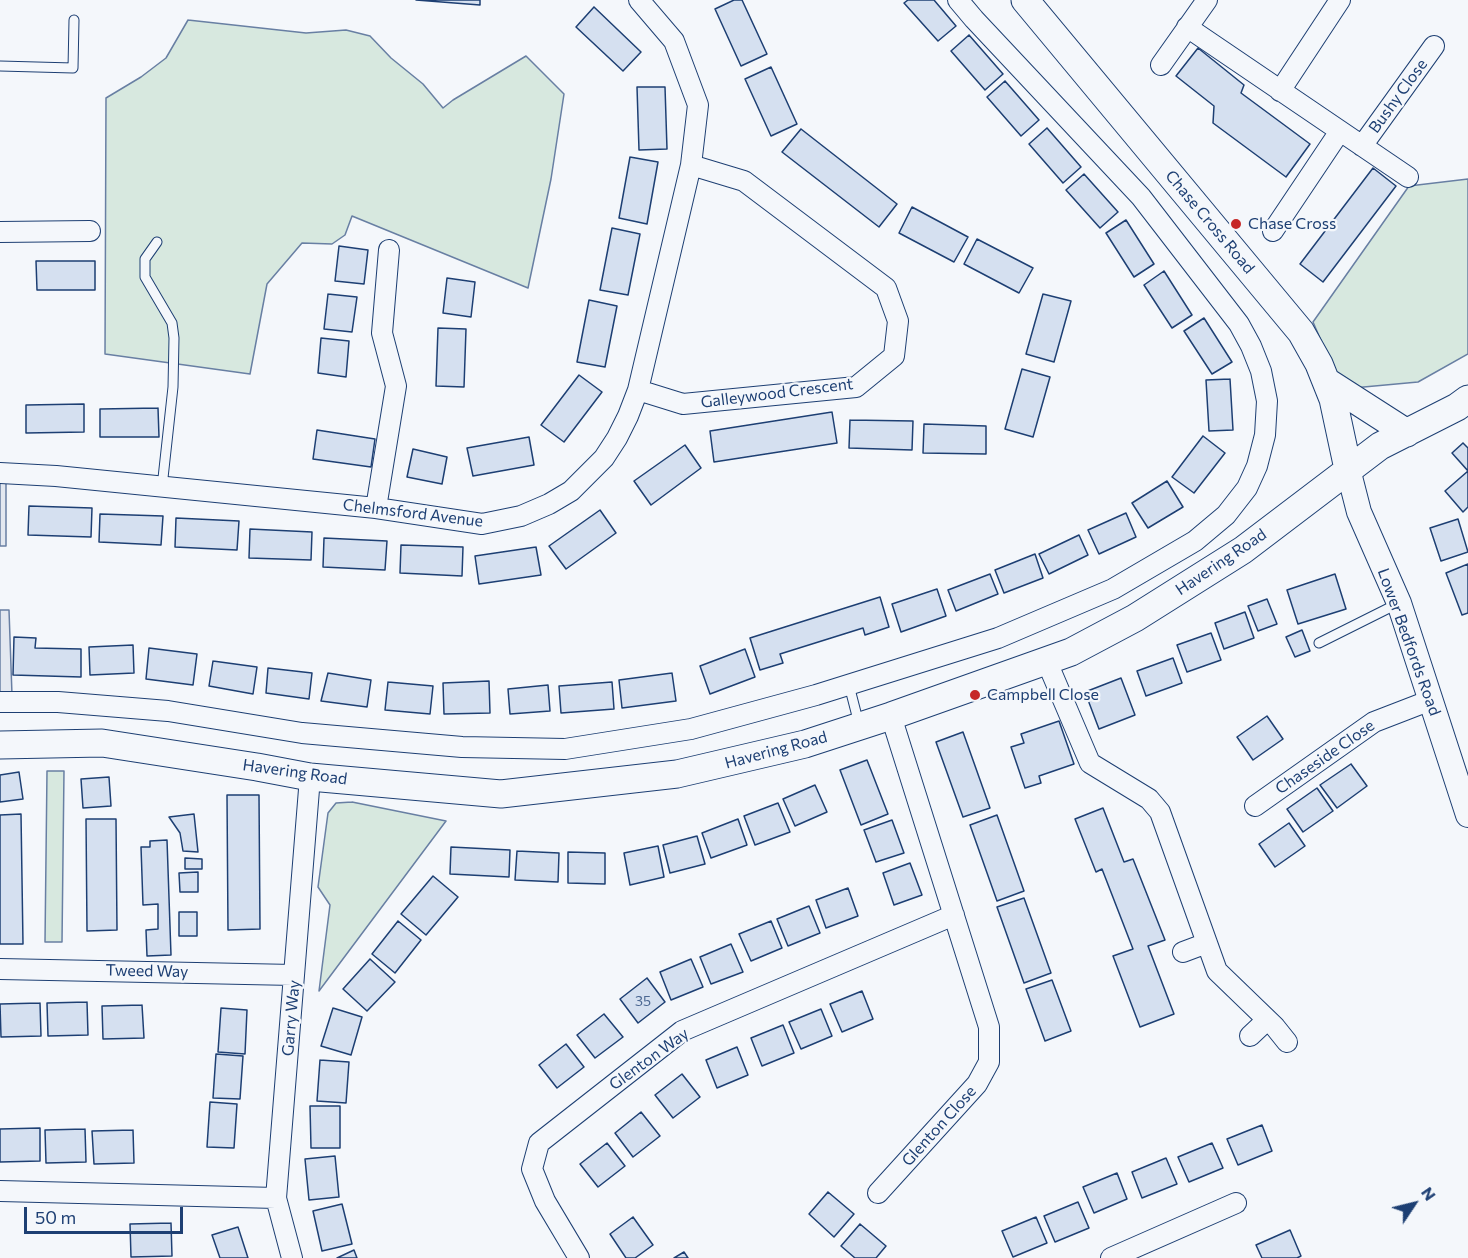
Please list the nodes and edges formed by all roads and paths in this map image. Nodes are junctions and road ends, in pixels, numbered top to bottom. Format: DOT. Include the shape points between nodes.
graph roads {
  1 [pos="639,0"];
  2 [pos="958,0"];
  3 [pos="1025,0"];
  4 [pos="1206,0"];
  5 [pos="1340,0"];
  6 [pos="74,20"];
  7 [pos="1187,27"];
  8 [pos="1434,46"];
  9 [pos="1161,65"];
  10 [pos="0,66"];
  11 [pos="1280,91"];
  12 [pos="1340,131"];
  13 [pos="1362,146"];
  14 [pos="691,165"];
  15 [pos="1408,177"];
  16 [pos="90,231"];
  17 [pos="1273,231"];
  18 [pos="0,232"];
  19 [pos="157,242"];
  20 [pos="389,250"];
  21 [pos="1326,381"];
  22 [pos="638,390"];
  23 [pos="1468,399"];
  24 [pos="1407,433"];
  25 [pos="1348,469"];
  26 [pos="0,473"];
  27 [pos="162,487"];
  28 [pos="376,508"];
  29 [pos="1399,603"];
  30 [pos="1319,643"];
  31 [pos="1047,662"];
  32 [pos="849,685"];
  33 [pos="1431,700"];
  34 [pos="0,702"];
  35 [pos="891,716"];
  36 [pos="860,726"];
  37 [pos="0,745"];
  38 [pos="310,777"];
  39 [pos="1255,806"];
  40 [pos="1468,815"];
  41 [pos="954,915"];
  42 [pos="1207,944"];
  43 [pos="1183,952"];
  44 [pos="0,969"];
  45 [pos="294,975"];
  46 [pos="1267,1020"];
  47 [pos="1250,1036"];
  48 [pos="1287,1042"];
  49 [pos="0,1191"];
  50 [pos="878,1193"];
  51 [pos="276,1198"];
  52 [pos="1236,1203"];
  53 [pos="291,1258"];
  54 [pos="579,1258"];
  55 [pos="1111,1258"];
  1 -- 14 [label="street, Chelmsford Avenue" via="674,41 698,105"];
  2 -- 32 [label="street" via="1142,197 1239,324 1261,370 1267,401 1265,435 1247,488 1226,515 1195,542 1113,589 998,638"];
  3 -- 21 [label="main road, Chase Cross Road" via="1301,332"];
  4 -- 7 [label="street"];
  5 -- 11 [label="street"];
  6 -- 10 [label="lane" via="73,68"];
  7 -- 9 [label="street"];
  7 -- 11 [label="street, Bushy Close"];
  8 -- 13 [label="street, Bushy Close"];
  11 -- 12 [label="street, Bushy Close"];
  12 -- 13 [label="street, Bushy Close"];
  12 -- 17 [label="street"];
  13 -- 15 [label="street, Bushy Close"];
  14 -- 22 [label="street, Chelmsford Avenue"];
  14 -- 22 [label="street, Galleywood Crescent" via="744,181 886,288 898,321 894,356 856,387 683,404"];
  16 -- 18 [label="street"];
  19 -- 27 [label="lane" via="145,259 146,278 172,324 174,338"];
  20 -- 28 [label="street" via="382,333 396,386"];
  21 -- 24 [label="main road"];
  21 -- 25 [label="main road, Chase Cross Road"];
  22 -- 28 [label="street, Chelmsford Avenue" via="604,458 571,491 549,504 521,516 482,524"];
  23 -- 24 [label="main road, Havering Road"];
  24 -- 25 [label="main road, Havering Road"];
  25 -- 29 [label="street, Lower Bedfords Road" via="1359,512"];
  25 -- 31 [label="main road, Havering Road" via="1243,550 1135,618"];
  26 -- 27 [label="street, Chelmsford Avenue"];
  27 -- 28 [label="street, Chelmsford Avenue"];
  29 -- 30 [label="lane"];
  29 -- 33 [label="street, Lower Bedfords Road"];
  31 -- 35 [label="main road, Havering Road"];
  31 -- 42 [label="street" via="1090,763 1149,799 1160,812"];
  32 -- 34 [label="street" via="691,729 565,749 462,747 302,734 168,711 58,702"];
  32 -- 36 [label="lane"];
  33 -- 39 [label="street, Chaseside Close" via="1374,722"];
  33 -- 40 [label="street, Lower Bedfords Road"];
  35 -- 36 [label="main road, Havering Road"];
  35 -- 41 [label="street, Glenton Close"];
  36 -- 38 [label="main road, Havering Road" via="805,744 677,774 501,794"];
  37 -- 38 [label="main road, Havering Road" via="102,743"];
  38 -- 45 [label="street, Garry Way"];
  41 -- 50 [label="street, Glenton Close" via="989,1028 989,1062 977,1084"];
  41 -- 54 [label="street, Glenton Way" via="682,1031 539,1143 532,1169 545,1201"];
  42 -- 43 [label="street"];
  42 -- 46 [label="street" via="1217,971"];
  44 -- 45 [label="street, Tweed Way"];
  45 -- 51 [label="street, Garry Way"];
  46 -- 47 [label="street"];
  46 -- 48 [label="street"];
  49 -- 51 [label="street"];
  51 -- 53 [label="street, Garry Way"];
  52 -- 55 [label="street"];
}
